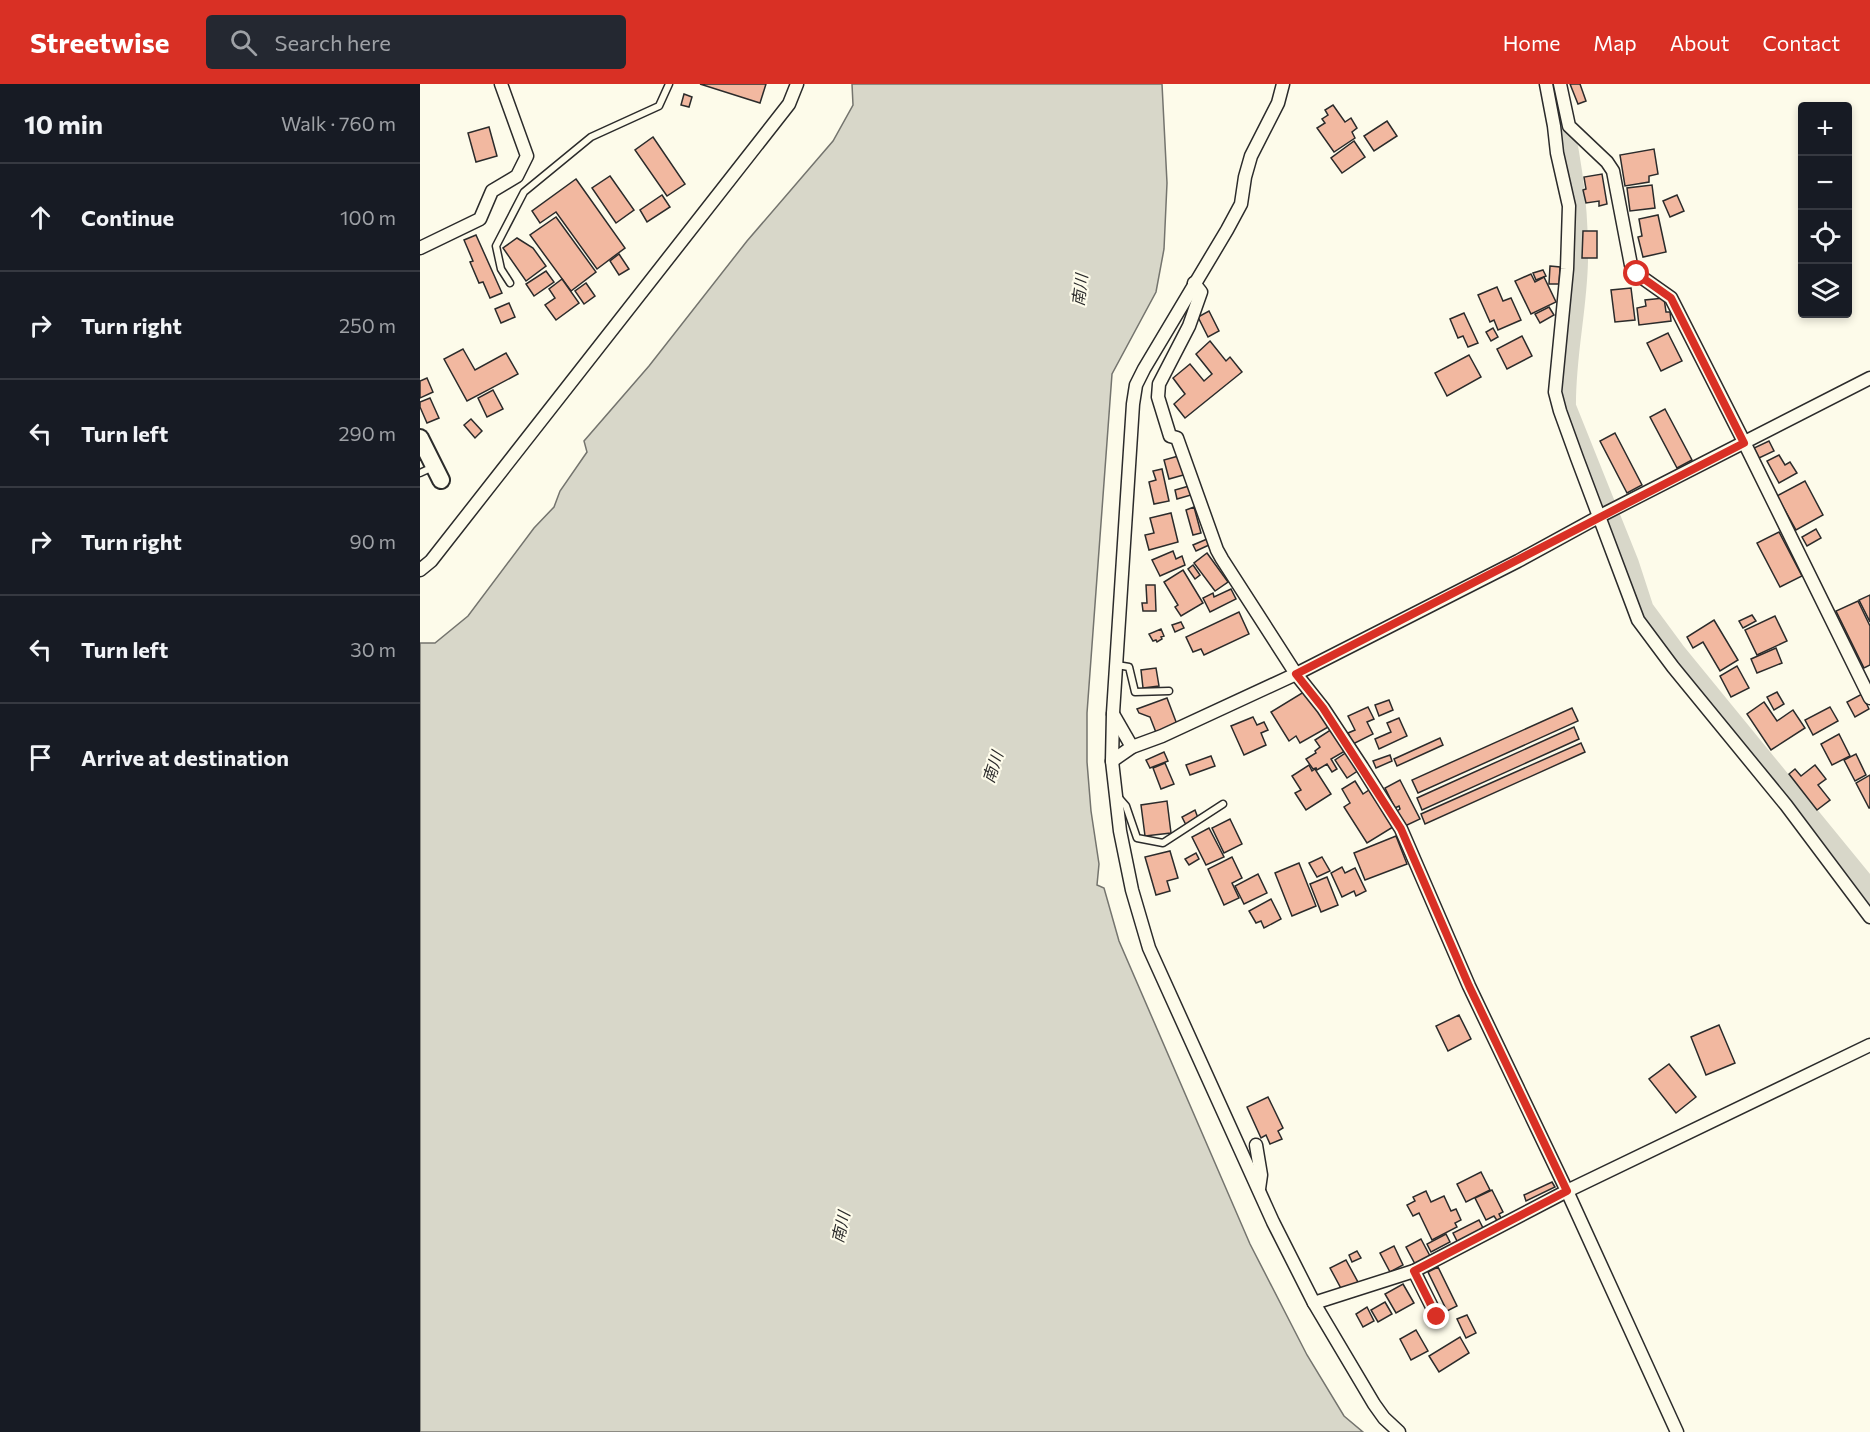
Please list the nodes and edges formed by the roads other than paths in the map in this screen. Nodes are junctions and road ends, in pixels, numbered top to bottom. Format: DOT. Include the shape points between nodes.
graph roads {
  1 [pos="501,84"];
  2 [pos="669,84"];
  3 [pos="797,84"];
  4 [pos="1283,84"];
  5 [pos="1546,84"];
  6 [pos="1560,84"];
  7 [pos="420,248"];
  8 [pos="510,283"];
  9 [pos="1194,283"];
  10 [pos="1870,378"];
  11 [pos="420,438"];
  12 [pos="1744,443"];
  13 [pos="432,473"];
  14 [pos="1605,514"];
  15 [pos="420,570"];
  16 [pos="1116,665"];
  17 [pos="1296,674"];
  18 [pos="1169,691"];
  19 [pos="1870,698"];
  20 [pos="1113,712"];
  21 [pos="1132,747"];
  22 [pos="1112,761"];
  23 [pos="1115,794"];
  24 [pos="1223,804"];
  25 [pos="1870,917"];
  26 [pos="1870,1045"];
  27 [pos="1256,1145"];
  28 [pos="1259,1191"];
  29 [pos="1567,1191"];
  30 [pos="1414,1271"];
  31 [pos="1314,1303"];
  32 [pos="1437,1317"];
  33 [pos="1399,1432"];
  34 [pos="1677,1432"];
  1 -- 7 [label="street" via="527,156 517,176 492,191 480,219"];
  2 -- 8 [label="lane" via="659,106 591,137 524,192 496,246 501,268"];
  3 -- 15 [label="street" via="789,104 431,561"];
  4 -- 9 [label="street" via="1278,103 1251,156 1241,204"];
  5 -- 14 [label="street" via="1569,206 1555,392"];
  6 -- 12 [label="street" via="1569,126 1613,171 1631,265 1637,274 1671,298"];
  9 -- 16 [label="street" via="1136,385"];
  9 -- 17 [label="street" via="1201,292 1189,326 1159,384 1162,414 1170,436 1177,438 1217,550"];
  10 -- 12 [label="street"];
  11 -- 13 [label="street"];
  12 -- 14 [label="street"];
  12 -- 19 [label="street"];
  14 -- 17 [label="street"];
  14 -- 25 [label="street" via="1638,620"];
  16 -- 18 [label="lane" via="1129,667 1135,692"];
  16 -- 20 [label="street"];
  17 -- 21 [label="street"];
  17 -- 29 [label="street" via="1323,708 1401,829 1469,986"];
  20 -- 21 [label="street"];
  20 -- 22 [label="street"];
  21 -- 22 [label="street"];
  22 -- 23 [label="street"];
  23 -- 24 [label="lane" via="1126,807 1137,838 1163,843"];
  23 -- 28 [label="street" via="1132,890 1149,948"];
  26 -- 29 [label="street"];
  27 -- 28 [label="street" via="1261,1175"];
  28 -- 31 [label="street"];
  29 -- 30 [label="street"];
  29 -- 34 [label="street"];
  30 -- 31 [label="street"];
  30 -- 32 [label="street"];
  31 -- 33 [label="street" via="1374,1404"];
}
